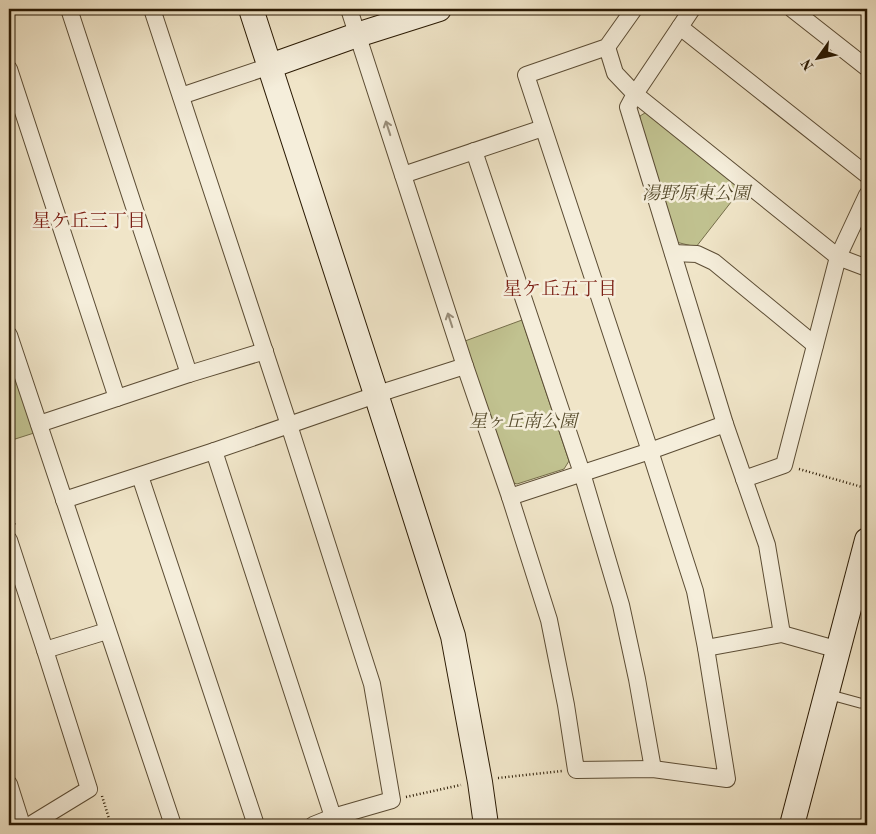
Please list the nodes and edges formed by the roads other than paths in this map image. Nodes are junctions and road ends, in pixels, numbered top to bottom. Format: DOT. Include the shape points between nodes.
graph roads {
  1 [pos="69,9"];
  2 [pos="152,9"];
  3 [pos="251,9"];
  4 [pos="349,9"];
  5 [pos="439,9"];
  6 [pos="634,9"];
  7 [pos="692,9"];
  8 [pos="792,9"];
  9 [pos="680,27"];
  10 [pos="357,35"];
  11 [pos="607,47"];
  12 [pos="270,66"];
  13 [pos="867,68"];
  14 [pos="9,69"];
  15 [pos="635,94"];
  16 [pos="182,96"];
  17 [pos="543,128"];
  18 [pos="474,151"];
  19 [pos="403,175"];
  20 [pos="867,175"];
  21 [pos="867,195"];
  22 [pos="673,253"];
  23 [pos="838,257"];
  24 [pos="867,268"];
  25 [pos="9,335"];
  26 [pos="815,345"];
  27 [pos="264,351"];
  28 [pos="466,366"];
  29 [pos="189,374"];
  30 [pos="376,394"];
  31 [pos="117,398"];
  32 [pos="39,424"];
  33 [pos="726,424"];
  34 [pos="289,425"];
  35 [pos="214,451"];
  36 [pos="650,451"];
  37 [pos="582,473"];
  38 [pos="140,476"];
  39 [pos="744,480"];
  40 [pos="510,497"];
  41 [pos="64,500"];
  42 [pos="9,540"];
  43 [pos="867,540"];
  44 [pos="107,631"];
  45 [pos="782,634"];
  46 [pos="706,648"];
  47 [pos="46,650"];
  48 [pos="839,650"];
  49 [pos="827,694"];
  50 [pos="860,703"];
  51 [pos="652,769"];
  52 [pos="9,784"];
  53 [pos="333,817"];
  54 [pos="22,825"];
  55 [pos="30,825"];
  56 [pos="173,825"];
  57 [pos="256,825"];
  58 [pos="313,825"];
  59 [pos="486,825"];
  60 [pos="792,825"];
  1 -- 29 [label="street"];
  2 -- 16 [label="street"];
  3 -- 12 [label="street"];
  4 -- 10 [label="street"];
  5 -- 10 [label="street"];
  6 -- 11 [label="street"];
  7 -- 9 [label="street"];
  8 -- 13 [label="street"];
  9 -- 15 [label="street"];
  9 -- 20 [label="street"];
  10 -- 12 [label="street"];
  19 -- 10 [label="street, one-way"];
  11 -- 15 [label="street" via="615,73"];
  11 -- 17 [label="street" via="526,75"];
  12 -- 16 [label="street"];
  12 -- 30 [label="street"];
  14 -- 31 [label="street"];
  15 -- 22 [label="street" via="628,107"];
  15 -- 23 [label="street"];
  16 -- 27 [label="street"];
  17 -- 18 [label="street"];
  17 -- 36 [label="street"];
  18 -- 19 [label="street"];
  18 -- 37 [label="street"];
  28 -- 19 [label="street, one-way"];
  21 -- 23 [label="street"];
  22 -- 26 [label="street" via="697,254 714,262"];
  22 -- 33 [label="street"];
  23 -- 24 [label="street"];
  23 -- 26 [label="street"];
  25 -- 32 [label="street"];
  26 -- 39 [label="street" via="784,465"];
  27 -- 29 [label="street"];
  27 -- 34 [label="street"];
  28 -- 30 [label="street"];
  28 -- 40 [label="street"];
  29 -- 31 [label="street"];
  30 -- 34 [label="street"];
  30 -- 59 [label="street" via="453,636"];
  31 -- 32 [label="street"];
  32 -- 41 [label="street"];
  33 -- 36 [label="street"];
  33 -- 39 [label="street"];
  34 -- 35 [label="street"];
  34 -- 53 [label="street" via="372,684 392,800"];
  35 -- 38 [label="street"];
  35 -- 53 [label="street"];
  36 -- 37 [label="street"];
  36 -- 46 [label="street" via="694,591"];
  37 -- 40 [label="street"];
  37 -- 51 [label="street" via="621,605"];
  38 -- 41 [label="street"];
  38 -- 57 [label="street"];
  39 -- 45 [label="street" via="767,545"];
  40 -- 51 [label="street" via="549,620 576,770"];
  41 -- 44 [label="street"];
  42 -- 47 [label="street"];
  43 -- 48 [label="street"];
  44 -- 47 [label="street"];
  44 -- 56 [label="street"];
  45 -- 46 [label="street"];
  45 -- 48 [label="street"];
  46 -- 51 [label="street" via="727,779"];
  47 -- 55 [label="street" via="89,789"];
  48 -- 49 [label="street"];
  49 -- 50 [label="lane"];
  49 -- 60 [label="street"];
  52 -- 54 [label="street"];
  53 -- 58 [label="street"];
}
